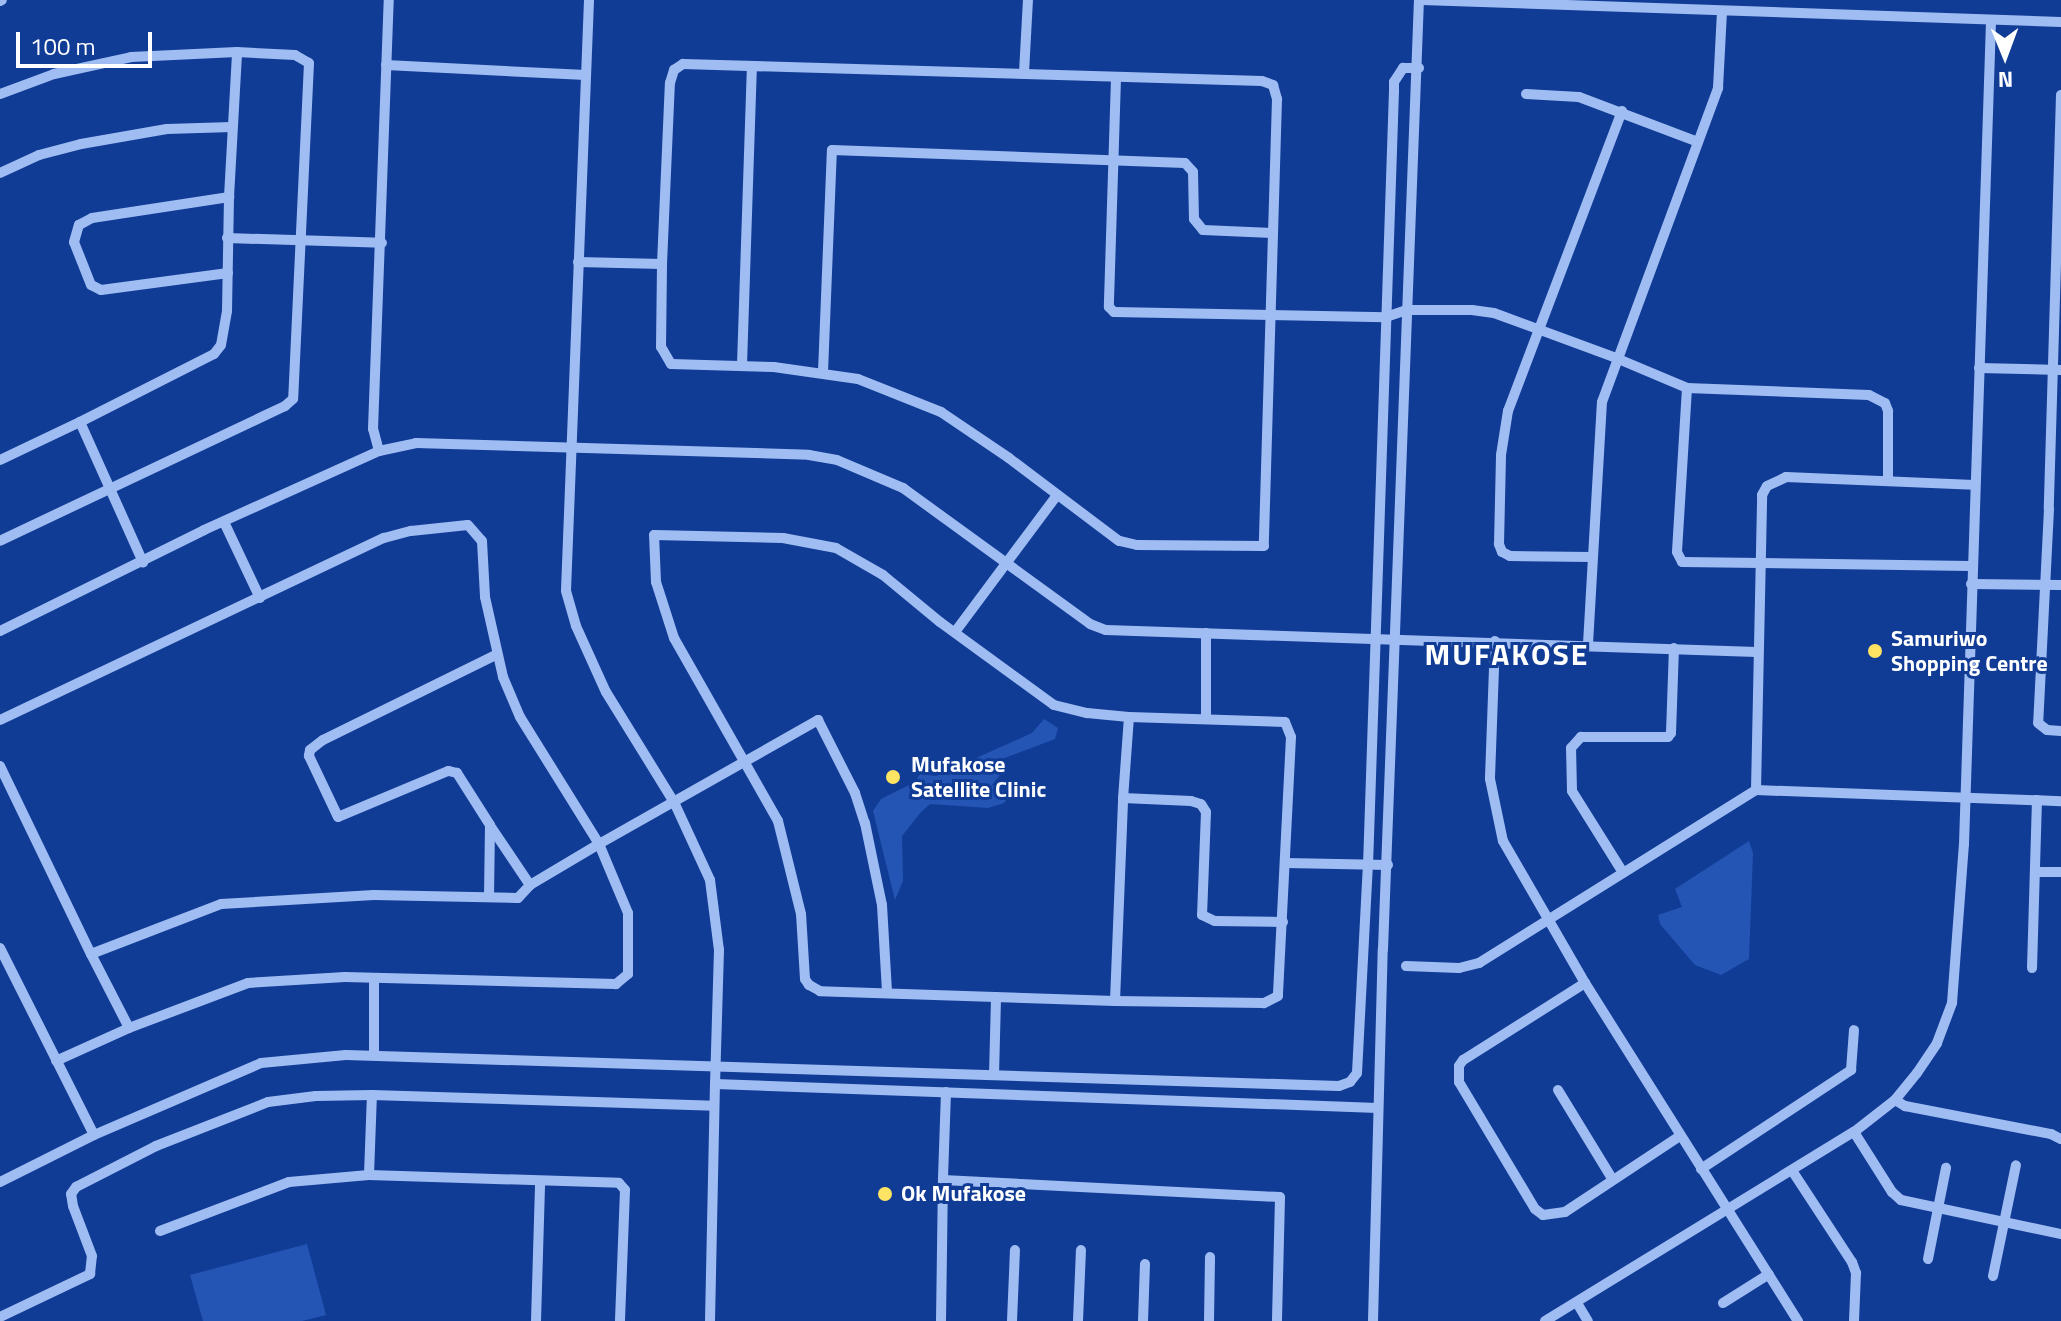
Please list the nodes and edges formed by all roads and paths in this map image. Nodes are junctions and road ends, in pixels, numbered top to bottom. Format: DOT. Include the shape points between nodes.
graph roads {
  1 [pos="389,0"];
  2 [pos="589,0"];
  3 [pos="1028,0"];
  4 [pos="1421,0"];
  5 [pos="1722,11"];
  6 [pos="1991,22"];
  7 [pos="2061,22"];
  8 [pos="237,52"];
  9 [pos="386,65"];
  10 [pos="752,67"];
  11 [pos="1419,68"];
  12 [pos="1024,73"];
  13 [pos="586,75"];
  14 [pos="1116,78"];
  15 [pos="0,94"];
  16 [pos="1526,94"];
  17 [pos="2061,95"];
  18 [pos="1622,111"];
  19 [pos="232,127"];
  20 [pos="1698,142"];
  21 [pos="1114,160"];
  22 [pos="0,173"];
  23 [pos="229,197"];
  24 [pos="2060,232"];
  25 [pos="1273,233"];
  26 [pos="227,238"];
  27 [pos="303,240"];
  28 [pos="382,243"];
  29 [pos="578,262"];
  30 [pos="662,264"];
  31 [pos="228,273"];
  32 [pos="1406,310"];
  33 [pos="1272,315"];
  34 [pos="1386,317"];
  35 [pos="1540,332"];
  36 [pos="1616,358"];
  37 [pos="742,365"];
  38 [pos="1979,368"];
  39 [pos="2057,370"];
  40 [pos="823,372"];
  41 [pos="1687,388"];
  42 [pos="80,422"];
  43 [pos="571,447"];
  44 [pos="379,451"];
  45 [pos="1,456"];
  46 [pos="1888,481"];
  47 [pos="1974,485"];
  48 [pos="108,489"];
  49 [pos="1057,495"];
  50 [pos="2055,510"];
  51 [pos="224,522"];
  52 [pos="0,541"];
  53 [pos="1592,557"];
  54 [pos="1005,561"];
  55 [pos="143,562"];
  56 [pos="1760,564"];
  57 [pos="1971,566"];
  58 [pos="1971,584"];
  59 [pos="2045,585"];
  60 [pos="2061,585"];
  61 [pos="260,598"];
  62 [pos="0,631"];
  63 [pos="955,632"];
  64 [pos="1206,633"];
  65 [pos="1376,638"];
  66 [pos="1395,639"];
  67 [pos="1495,641"];
  68 [pos="1588,644"];
  69 [pos="1674,648"];
  70 [pos="1757,652"];
  71 [pos="496,655"];
  72 [pos="1129,717"];
  73 [pos="1206,719"];
  74 [pos="0,720"];
  75 [pos="2061,731"];
  76 [pos="746,759"];
  77 [pos="0,766"];
  78 [pos="1756,790"];
  79 [pos="1123,798"];
  80 [pos="1966,799"];
  81 [pos="2037,800"];
  82 [pos="2061,801"];
  83 [pos="674,802"];
  84 [pos="490,825"];
  85 [pos="599,844"];
  86 [pos="1286,863"];
  87 [pos="1388,865"];
  88 [pos="1368,866"];
  89 [pos="1622,871"];
  90 [pos="2037,872"];
  91 [pos="2061,872"];
  92 [pos="530,885"];
  93 [pos="489,897"];
  94 [pos="1547,920"];
  95 [pos="1283,922"];
  96 [pos="0,948"];
  97 [pos="91,954"];
  98 [pos="1406,966"];
  99 [pos="2032,968"];
  100 [pos="374,978"];
  101 [pos="1585,983"];
  102 [pos="887,992"];
  103 [pos="996,997"];
  104 [pos="1115,1001"];
  105 [pos="129,1028"];
  106 [pos="1854,1030"];
  107 [pos="374,1055"];
  108 [pos="56,1061"];
  109 [pos="715,1068"];
  110 [pos="994,1075"];
  111 [pos="715,1084"];
  112 [pos="1558,1090"];
  113 [pos="946,1092"];
  114 [pos="372,1095"];
  115 [pos="1895,1100"];
  116 [pos="714,1106"];
  117 [pos="1378,1108"];
  118 [pos="1854,1132"];
  119 [pos="94,1135"];
  120 [pos="1680,1136"];
  121 [pos="2061,1139"];
  122 [pos="2016,1165"];
  123 [pos="1946,1168"];
  124 [pos="1701,1169"];
  125 [pos="1793,1172"];
  126 [pos="369,1175"];
  127 [pos="943,1180"];
  128 [pos="1613,1180"];
  129 [pos="0,1182"];
  130 [pos="540,1183"];
  131 [pos="1936,1208"];
  132 [pos="1728,1211"];
  133 [pos="2002,1223"];
  134 [pos="160,1231"];
  135 [pos="2061,1234"];
  136 [pos="1015,1250"];
  137 [pos="1081,1250"];
  138 [pos="1210,1257"];
  139 [pos="1928,1259"];
  140 [pos="1145,1264"];
  141 [pos="1769,1274"];
  142 [pos="1993,1276"];
  143 [pos="1577,1303"];
  144 [pos="1723,1303"];
  145 [pos="0,1317"];
  146 [pos="536,1321"];
  147 [pos="620,1321"];
  148 [pos="710,1321"];
  149 [pos="941,1321"];
  150 [pos="1012,1321"];
  151 [pos="1078,1321"];
  152 [pos="1143,1321"];
  153 [pos="1209,1321"];
  154 [pos="1277,1321"];
  155 [pos="1373,1321"];
  156 [pos="1545,1321"];
  157 [pos="1588,1321"];
  158 [pos="1798,1321"];
  159 [pos="1854,1321"];
  1 -- 9 [label="street"];
  2 -- 13 [label="street"];
  3 -- 12 [label="street"];
  4 -- 5 [label="street"];
  4 -- 11 [label="street"];
  5 -- 6 [label="street"];
  5 -- 20 [label="street" via="1718,88"];
  6 -- 7 [label="street"];
  6 -- 38 [label="street"];
  8 -- 15 [label="street" via="131,57 54,74"];
  8 -- 19 [label="street"];
  8 -- 27 [label="street" via="295,55 309,63"];
  9 -- 13 [label="street"];
  9 -- 28 [label="street"];
  10 -- 12 [label="street"];
  10 -- 30 [label="street" via="683,64 672,74"];
  10 -- 37 [label="street"];
  11 -- 32 [label="street"];
  11 -- 34 [label="street" via="1403,68 1394,82"];
  12 -- 14 [label="street"];
  13 -- 29 [label="street"];
  14 -- 21 [label="street"];
  14 -- 25 [label="street" via="1273,85"];
  16 -- 18 [label="street" via="1579,97"];
  17 -- 24 [label="street"];
  18 -- 20 [label="street"];
  18 -- 35 [label="street"];
  19 -- 22 [label="street" via="167,129 94,142 39,155"];
  19 -- 23 [label="street"];
  20 -- 36 [label="street"];
  21 -- 25 [label="street" via="1185,163 1193,172 1194,219 1203,230"];
  21 -- 33 [label="street" via="1111,310"];
  21 -- 40 [label="street" via="832,150"];
  23 -- 26 [label="street"];
  23 -- 31 [label="street" via="92,218 79,225 74,242 91,285 101,290"];
  24 -- 39 [label="street"];
  25 -- 33 [label="street"];
  26 -- 27 [label="street"];
  26 -- 31 [label="street"];
  27 -- 28 [label="street"];
  27 -- 48 [label="street" via="296,391 289,403"];
  28 -- 44 [label="street" via="373,429"];
  29 -- 30 [label="street"];
  29 -- 43 [label="street"];
  30 -- 37 [label="street" via="665,358 671,364"];
  31 -- 42 [label="street" via="218,350"];
  32 -- 34 [label="street"];
  32 -- 35 [label="street" via="1484,311"];
  32 -- 66 [label="street"];
  33 -- 34 [label="street"];
  33 -- 49 [label="street" via="1264,546 1126,544"];
  34 -- 65 [label="street"];
  35 -- 36 [label="street"];
  35 -- 53 [label="street" via="1508,411 1501,455 1499,544 1510,556"];
  36 -- 41 [label="street"];
  36 -- 53 [label="street" via="1602,402"];
  37 -- 40 [label="street"];
  38 -- 39 [label="street"];
  38 -- 47 [label="street"];
  39 -- 50 [label="street"];
  40 -- 49 [label="street" via="858,379 941,412"];
  41 -- 46 [label="street" via="1878,397 1888,411"];
  41 -- 56 [label="street" via="1677,557 1682,562"];
  42 -- 45 [label="street"];
  42 -- 48 [label="street"];
  43 -- 44 [label="street" via="416,443"];
  43 -- 54 [label="street" via="837,460 903,488"];
  43 -- 83 [label="street" via="566,591 576,626 606,692"];
  44 -- 51 [label="street"];
  46 -- 47 [label="street"];
  46 -- 56 [label="street" via="1775,480 1762,495"];
  47 -- 57 [label="street"];
  48 -- 52 [label="street"];
  48 -- 55 [label="street"];
  49 -- 54 [label="street"];
  50 -- 59 [label="street"];
  51 -- 55 [label="street"];
  51 -- 61 [label="street"];
  53 -- 68 [label="street"];
  54 -- 63 [label="street"];
  54 -- 64 [label="street" via="1097,628"];
  55 -- 62 [label="street"];
  56 -- 57 [label="street"];
  56 -- 70 [label="street"];
  57 -- 58 [label="street"];
  58 -- 59 [label="street"];
  58 -- 80 [label="street"];
  59 -- 60 [label="street"];
  59 -- 75 [label="street" via="2038,723"];
  61 -- 71 [label="street" via="384,538 468,525 482,541"];
  61 -- 74 [label="street"];
  63 -- 72 [label="street" via="1054,705"];
  63 -- 76 [label="street" via="883,575 836,548 783,538 654,535 656,582 674,638"];
  64 -- 65 [label="street"];
  64 -- 73 [label="street"];
  65 -- 66 [label="street"];
  65 -- 88 [label="street"];
  66 -- 67 [label="street"];
  66 -- 87 [label="street"];
  67 -- 68 [label="street"];
  67 -- 94 [label="street" via="1493,798 1511,860"];
  68 -- 69 [label="street"];
  69 -- 70 [label="street"];
  69 -- 89 [label="street" via="1668,737 1581,737 1571,748 1572,791"];
  70 -- 78 [label="street"];
  71 -- 84 [label="street" via="323,740 309,756 338,817 453,771"];
  71 -- 85 [label="street" via="520,717"];
  72 -- 73 [label="street"];
  72 -- 79 [label="street"];
  73 -- 86 [label="street" via="1279,719 1288,726"];
  76 -- 83 [label="street"];
  76 -- 102 [label="street" via="790,856 805,979 820,991"];
  76 -- 102 [label="street" via="818,720 865,823 882,905"];
  77 -- 97 [label="street"];
  78 -- 80 [label="street"];
  78 -- 89 [label="street"];
  79 -- 95 [label="street" via="1201,804 1206,812 1201,909 1206,919"];
  79 -- 104 [label="street"];
  80 -- 81 [label="street"];
  80 -- 115 [label="street" via="1952,1003 1937,1043"];
  81 -- 82 [label="street"];
  81 -- 90 [label="street"];
  83 -- 85 [label="street"];
  83 -- 109 [label="street" via="710,880 717,914"];
  84 -- 92 [label="street"];
  84 -- 93 [label="street"];
  85 -- 92 [label="street"];
  85 -- 100 [label="street" via="628,913 628,974 616,984"];
  86 -- 88 [label="street"];
  86 -- 95 [label="street"];
  87 -- 88 [label="street"];
  87 -- 117 [label="street"];
  88 -- 110 [label="street" via="1357,1073 1350,1082 1339,1086"];
  89 -- 94 [label="street"];
  90 -- 91 [label="street"];
  90 -- 99 [label="street"];
  92 -- 93 [label="street" via="518,898"];
  93 -- 97 [label="street" via="374,895 221,904"];
  94 -- 98 [label="street" via="1470,967"];
  94 -- 101 [label="street"];
  95 -- 104 [label="street" via="1280,991 1274,1000"];
  96 -- 108 [label="street"];
  97 -- 105 [label="street"];
  100 -- 105 [label="street" via="248,983"];
  100 -- 107 [label="street"];
  101 -- 120 [label="street"];
  101 -- 128 [label="street" via="1463,1060 1458,1074 1543,1215 1565,1212"];
  102 -- 103 [label="street"];
  103 -- 104 [label="street"];
  103 -- 110 [label="street"];
  105 -- 108 [label="street"];
  106 -- 124 [label="street" via="1851,1070"];
  107 -- 109 [label="street"];
  107 -- 119 [label="street" via="261,1063"];
  108 -- 119 [label="street"];
  109 -- 110 [label="street"];
  109 -- 111 [label="street"];
  111 -- 113 [label="street"];
  111 -- 116 [label="street"];
  112 -- 128 [label="street"];
  113 -- 117 [label="street"];
  113 -- 127 [label="street"];
  114 -- 116 [label="street"];
  114 -- 126 [label="street"];
  114 -- 145 [label="street" via="268,1102 156,1146 76,1187 71,1194 92,1256 90,1274"];
  115 -- 118 [label="street"];
  115 -- 121 [label="street"];
  116 -- 148 [label="street"];
  117 -- 155 [label="street"];
  118 -- 125 [label="street"];
  118 -- 131 [label="street" via="1892,1192 1901,1200"];
  119 -- 129 [label="street"];
  120 -- 124 [label="street"];
  120 -- 128 [label="street"];
  122 -- 133 [label="street"];
  123 -- 131 [label="street"];
  124 -- 132 [label="street"];
  125 -- 132 [label="street"];
  125 -- 159 [label="street" via="1852,1262"];
  126 -- 130 [label="street"];
  126 -- 134 [label="street" via="289,1182"];
  127 -- 149 [label="street"];
  127 -- 154 [label="street" via="1275,1195 1283,1203"];
  130 -- 146 [label="street"];
  130 -- 147 [label="street" via="624,1186"];
  131 -- 133 [label="street"];
  131 -- 139 [label="street"];
  132 -- 141 [label="street"];
  132 -- 143 [label="street"];
  133 -- 135 [label="street"];
  133 -- 142 [label="street"];
  136 -- 150 [label="street"];
  137 -- 151 [label="street"];
  138 -- 153 [label="street"];
  140 -- 152 [label="street"];
  141 -- 144 [label="street"];
  141 -- 158 [label="street"];
  143 -- 156 [label="street"];
  143 -- 157 [label="street"];
}
